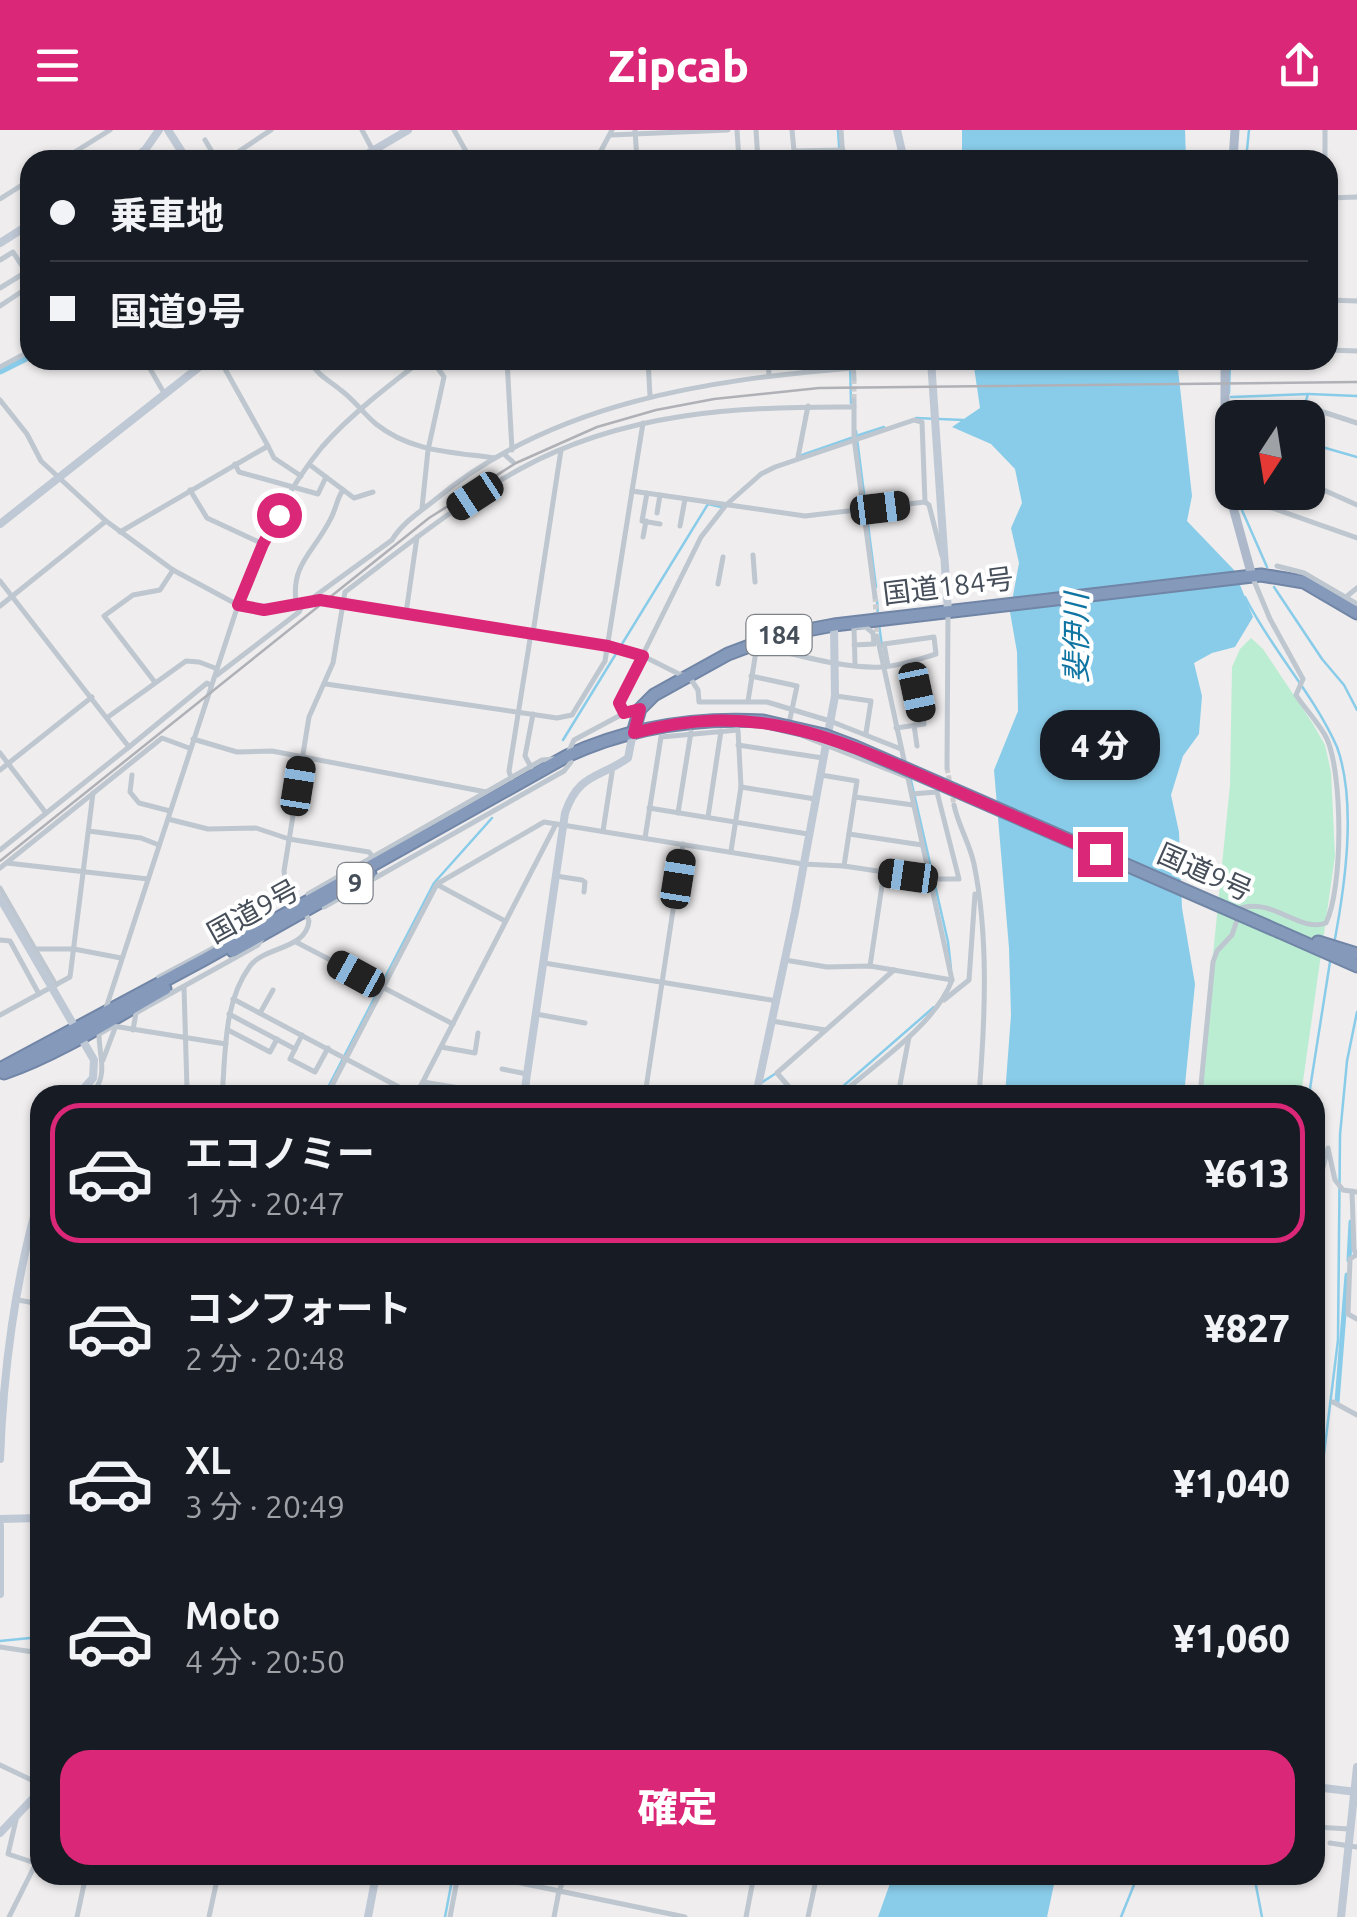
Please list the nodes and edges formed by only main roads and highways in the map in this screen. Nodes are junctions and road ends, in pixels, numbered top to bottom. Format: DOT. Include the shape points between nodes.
graph roads {
  1 [pos="1225,370"];
  2 [pos="1248,577"];
  3 [pos="1357,613"];
  4 [pos="634,733"];
  5 [pos="566,759"];
  6 [pos="389,857"];
  7 [pos="304,903"];
  8 [pos="1356,962"];
  9 [pos="207,965"];
  10 [pos="77,1033"];
  11 [pos="0,1071"];
  1 -- 2 [label="main road" via="1224,463"];
  2 -- 3 [label="highway, 国道184号 / 184" via="1298,580"];
  2 -- 4 [label="highway, 国道184号 / 184" via="804,629 757,644 654,695 640,709"];
  4 -- 5 [label="highway, 国道9号 / 9"];
  4 -- 8 [label="highway, 国道9号 / 9, bridge" via="700,720 763,722 824,735"];
  5 -- 6 [label="highway, 国道9号 / 9" via="487,796"];
  5 -- 6 [label="highway, 国道9号 / 9" via="458,828"];
  6 -- 7 [label="highway, 国道9号 / 9" via="335,893"];
  7 -- 9 [label="highway, 国道9号 / 9"];
  7 -- 9 [label="highway, 国道9号 / 9"];
  9 -- 10 [label="highway, 国道9号 / 9" via="146,1004"];
  9 -- 10 [label="highway, 国道9号 / 9" via="104,1011"];
  10 -- 11 [label="highway, 国道9号 / 9"];
}
